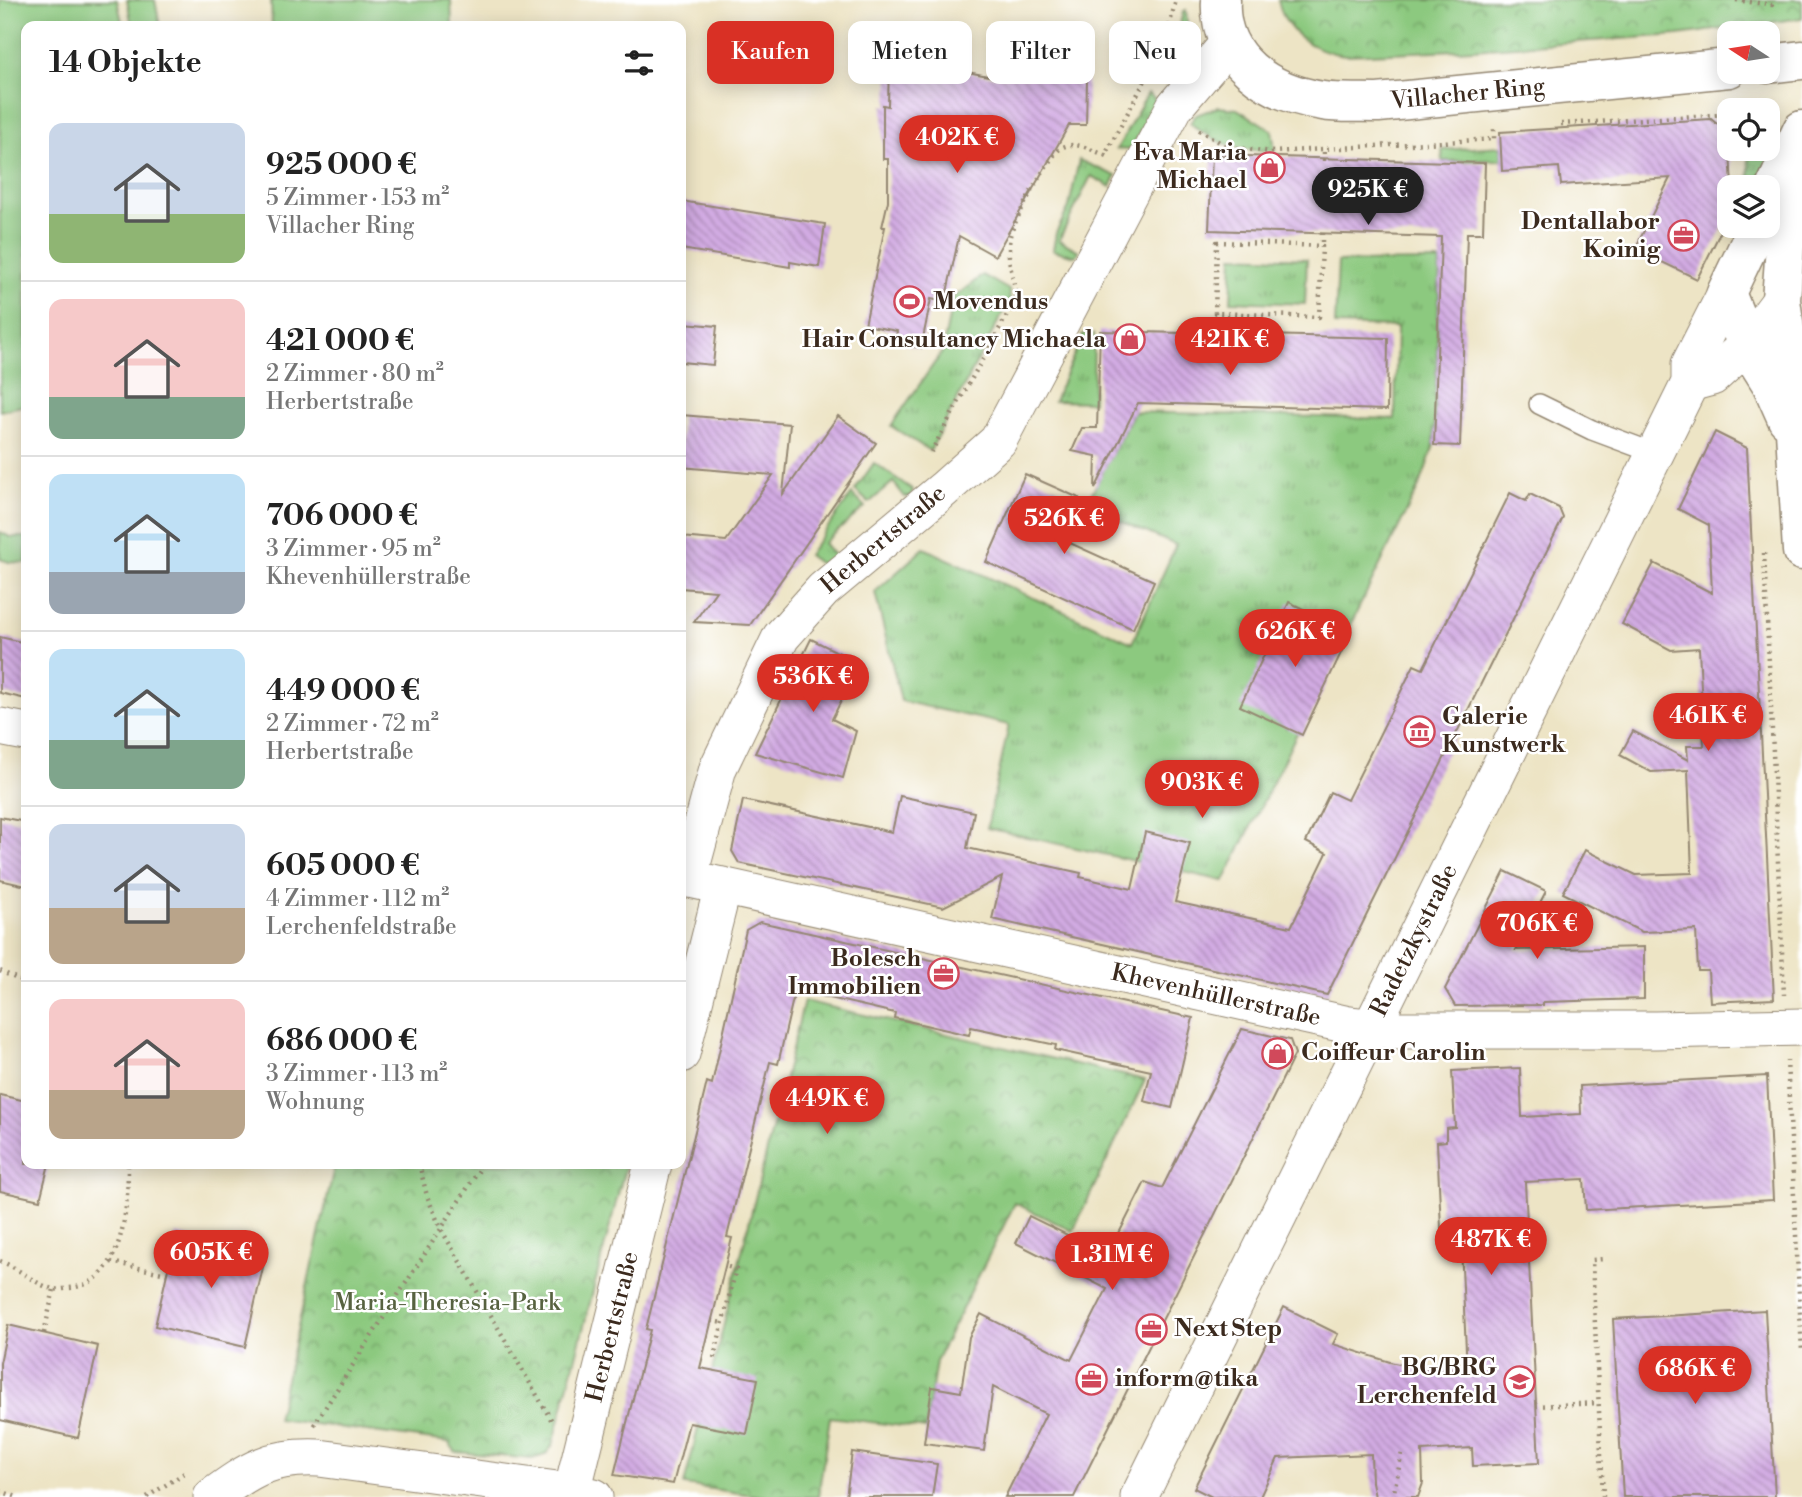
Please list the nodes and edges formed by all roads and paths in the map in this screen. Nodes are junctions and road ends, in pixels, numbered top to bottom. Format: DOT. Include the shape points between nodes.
graph roads {
  1 [pos="1176,0"];
  2 [pos="1222,0"];
  3 [pos="1736,0"];
  4 [pos="1773,0"];
  5 [pos="1170,21"];
  6 [pos="1228,44"];
  7 [pos="1802,60"];
  8 [pos="1780,63"];
  9 [pos="1717,69"];
  10 [pos="1802,130"];
  11 [pos="1324,149"];
  12 [pos="1105,155"];
  13 [pos="1324,160"];
  14 [pos="1802,171"];
  15 [pos="1780,179"];
  16 [pos="1322,233"];
  17 [pos="1752,238"];
  18 [pos="1322,246"];
  19 [pos="1726,293"];
  20 [pos="1781,300"];
  21 [pos="1747,345"];
  22 [pos="1690,383"];
  23 [pos="1539,404"];
  24 [pos="1797,443"];
  25 [pos="1654,453"];
  26 [pos="927,459"];
  27 [pos="1763,542"];
  28 [pos="1802,551"];
  29 [pos="0,727"];
  30 [pos="21,731"];
  31 [pos="697,881"];
  32 [pos="0,971"];
  33 [pos="21,981"];
  34 [pos="686,1000"];
  35 [pos="1371,1027"];
  36 [pos="1794,1027"];
  37 [pos="128,1169"];
  38 [pos="420,1169"];
  39 [pos="480,1169"];
  40 [pos="652,1169"];
  41 [pos="441,1229"];
  42 [pos="1604,1259"];
  43 [pos="0,1261"];
  44 [pos="111,1262"];
  45 [pos="724,1266"];
  46 [pos="167,1274"];
  47 [pos="54,1289"];
  48 [pos="711,1321"];
  49 [pos="723,1324"];
  50 [pos="44,1334"];
  51 [pos="1802,1352"];
  52 [pos="715,1358"];
  53 [pos="1599,1404"];
  54 [pos="1536,1406"];
  55 [pos="555,1426"];
  56 [pos="311,1430"];
  57 [pos="1402,1452"];
  58 [pos="0,1491"];
  59 [pos="583,1494"];
  60 [pos="17,1497"];
  61 [pos="212,1497"];
  62 [pos="1139,1497"];
  63 [pos="1393,1497"];
  64 [pos="1603,1497"];
  1 -- 5 [label="path"];
  2 -- 6 [label="street"];
  3 -- 4 [label="path" via="1772,5"];
  6 -- 9 [label="street, Villacher Ring" via="1255,75 1287,93 1324,102 1378,103"];
  6 -- 31 [label="street, Herbertstraße" via="1175,106 998,441 823,590 781,637 718,768"];
  7 -- 8 [label="street"];
  10 -- 15 [label="street"];
  11 -- 13 [label="path"];
  12 -- 26 [label="path" via="1076,144 1060,147 1047,166 1010,236 1016,296 1012,306"];
  14 -- 20 [label="street" via="1787,219"];
  16 -- 18 [label="path"];
  17 -- 19 [label="street, Radetzkystraße"];
  18 -- 18 [label="path" via="1217,242 1214,313 1319,317"];
  19 -- 21 [label="street"];
  19 -- 22 [label="street, Radetzkystraße" via="1690,364"];
  20 -- 21 [label="street"];
  20 -- 24 [label="street"];
  21 -- 22 [label="street" via="1712,377"];
  21 -- 24 [label="street" via="1771,383"];
  22 -- 25 [label="street, Radetzkystraße"];
  23 -- 25 [label="lane"];
  24 -- 28 [label="street"];
  25 -- 35 [label="street, Radetzkystraße"];
  27 -- 36 [label="path"];
  29 -- 30 [label="street"];
  31 -- 34 [label="street, Herbertstraße"];
  31 -- 35 [label="street, Khevenhüllerstraße"];
  32 -- 33 [label="path"];
  35 -- 36 [label="street, Khevenhüllerstraße"];
  35 -- 62 [label="street, Radetzkystraße"];
  36 -- 51 [label="path"];
  37 -- 44 [label="path" via="119,1241"];
  38 -- 41 [label="path"];
  39 -- 41 [label="path"];
  40 -- 59 [label="street, Herbertstraße"];
  41 -- 55 [label="path"];
  41 -- 56 [label="path"];
  42 -- 53 [label="path" via="1592,1260"];
  43 -- 47 [label="path"];
  44 -- 46 [label="path"];
  44 -- 47 [label="path" via="94,1281"];
  45 -- 49 [label="path" via="736,1269"];
  47 -- 50 [label="path"];
  48 -- 49 [label="path"];
  49 -- 52 [label="path"];
  53 -- 54 [label="path"];
  53 -- 64 [label="path"];
  57 -- 63 [label="path"];
  58 -- 60 [label="path"];
  59 -- 61 [label="street" via="298,1457 264,1463"];
}
